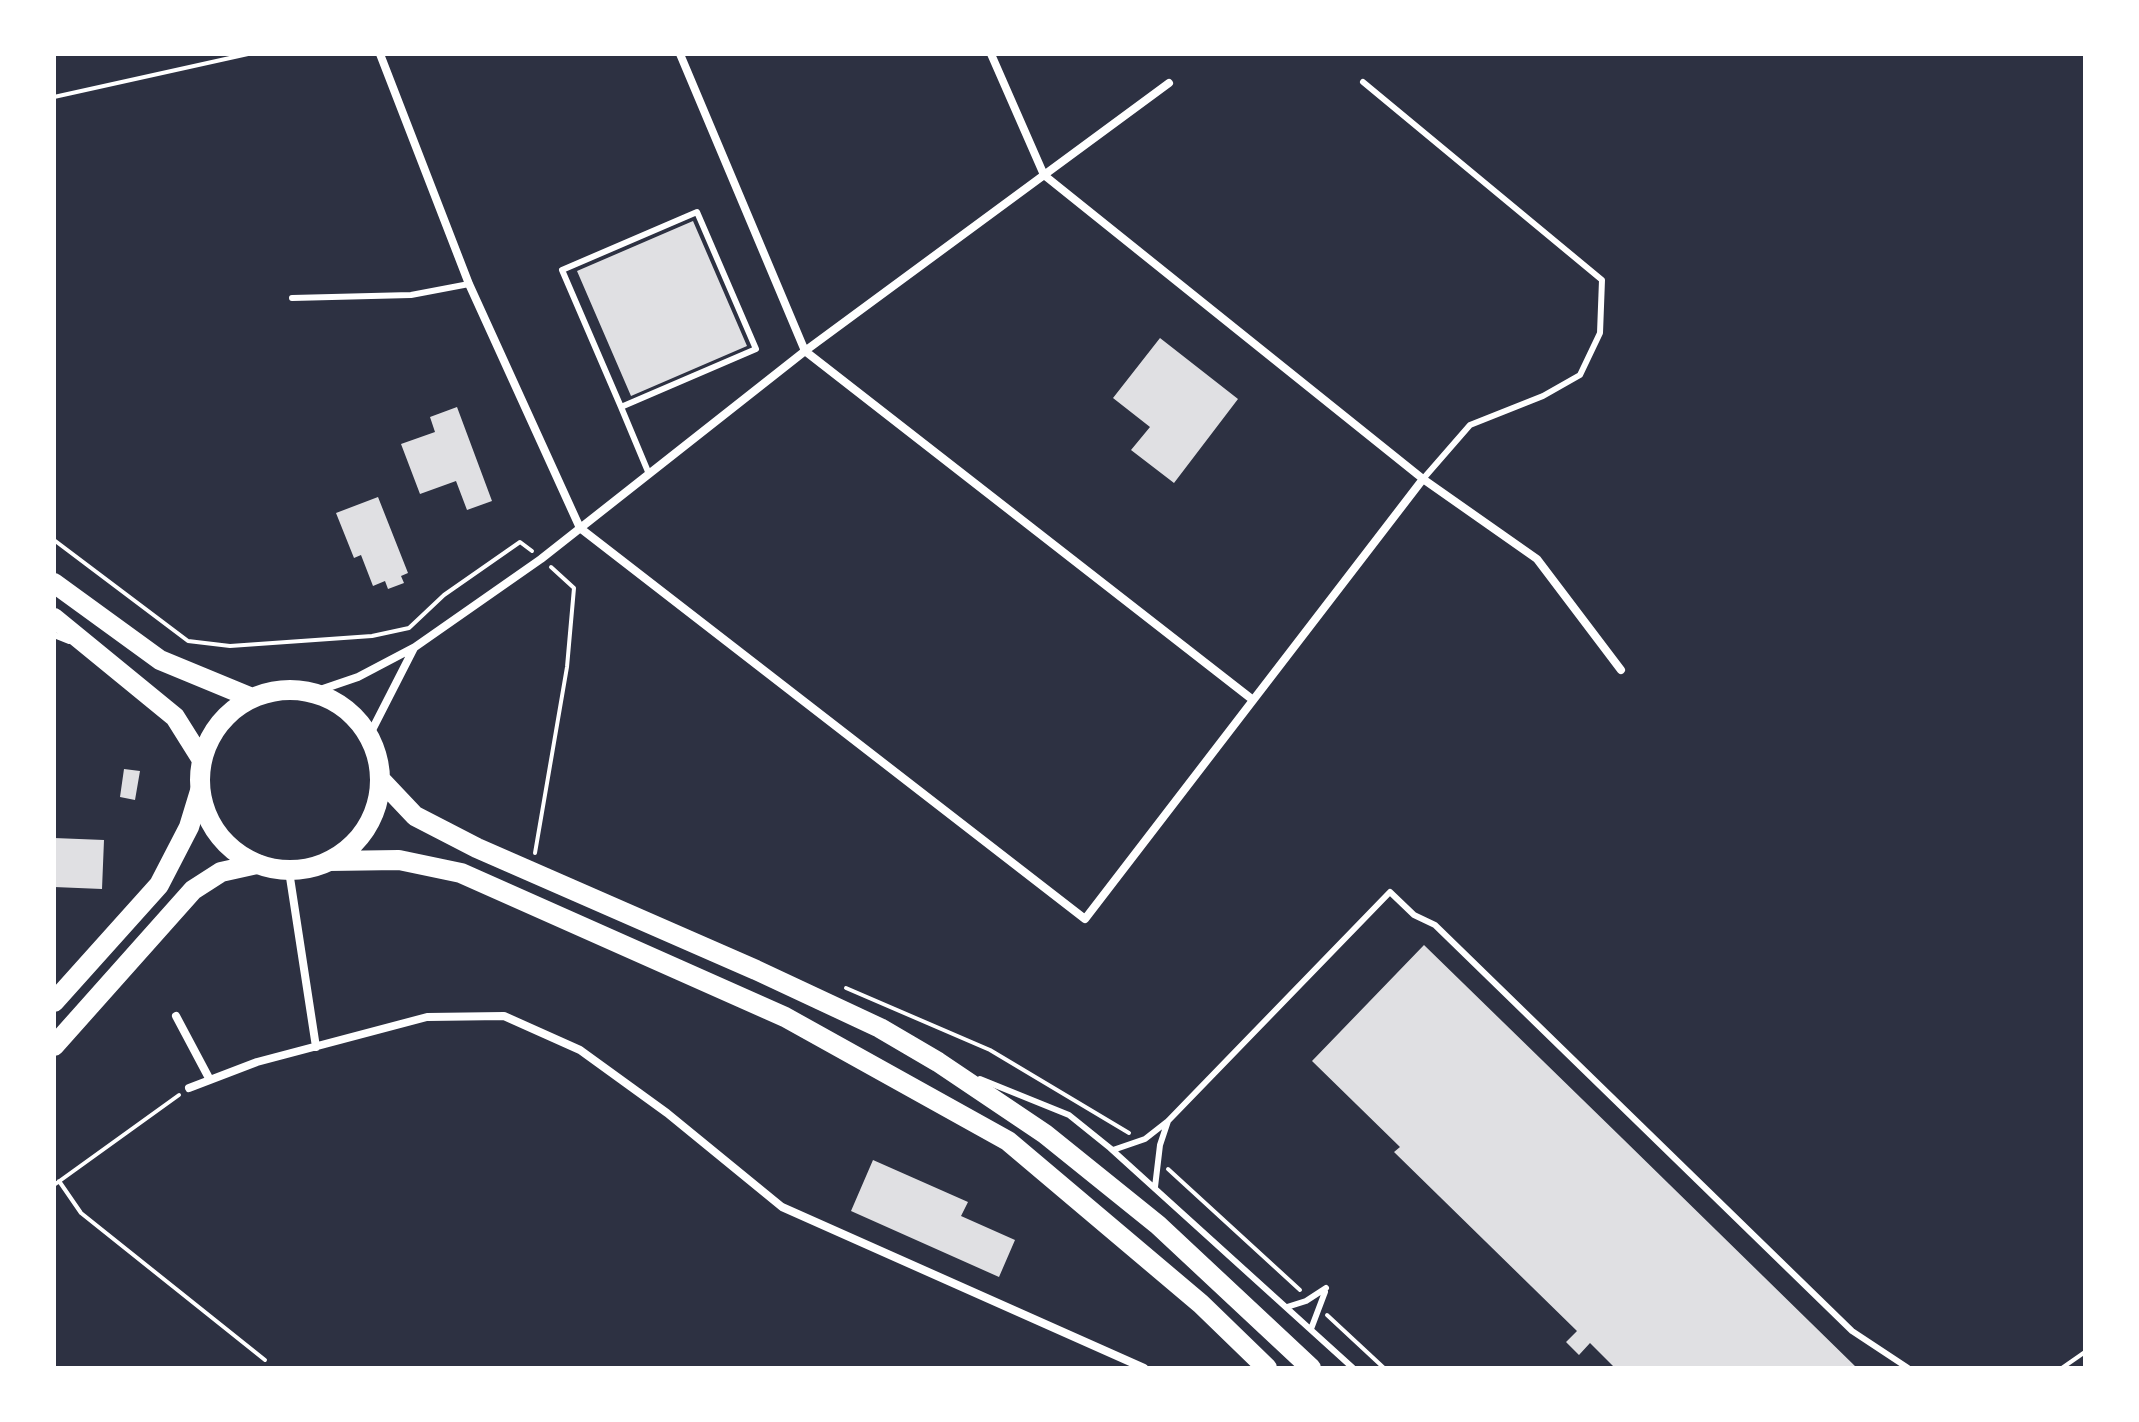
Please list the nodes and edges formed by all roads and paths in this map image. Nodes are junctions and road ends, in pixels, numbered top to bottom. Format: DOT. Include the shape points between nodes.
graph roads {
  1 [pos="248,54"];
  2 [pos="380,54"];
  3 [pos="680,54"];
  4 [pos="991,54"];
  5 [pos="1363,82"];
  6 [pos="1169,83"];
  7 [pos="54,97"];
  8 [pos="1044,175"];
  9 [pos="469,284"];
  10 [pos="292,298"];
  11 [pos="805,351"];
  12 [pos="621,407"];
  13 [pos="649,474"];
  14 [pos="1423,479"];
  15 [pos="580,528"];
  16 [pos="54,540"];
  17 [pos="541,559"];
  18 [pos="54,583"];
  19 [pos="54,618"];
  20 [pos="54,635"];
  21 [pos="415,647"];
  22 [pos="97,652"];
  23 [pos="1621,670"];
  24 [pos="314,692"];
  25 [pos="252,698"];
  26 [pos="1253,700"];
  27 [pos="369,736"];
  28 [pos="202,760"];
  29 [pos="380,779"];
  30 [pos="200,791"];
  31 [pos="534,855"];
  32 [pos="329,861"];
  33 [pos="257,864"];
  34 [pos="289,871"];
  35 [pos="90,961"];
  36 [pos="54,986"];
  37 [pos="843,987"];
  38 [pos="54,1002"];
  39 [pos="176,1016"];
  40 [pos="54,1046"];
  41 [pos="316,1047"];
  42 [pos="938,1062"];
  43 [pos="210,1080"];
  44 [pos="189,1088"];
  45 [pos="1168,1121"];
  46 [pos="1138,1141"];
  47 [pos="1113,1150"];
  48 [pos="1158,1160"];
  49 [pos="56,1183"];
  50 [pos="1155,1187"];
  51 [pos="1310,1299"];
  52 [pos="1287,1307"];
  53 [pos="1318,1307"];
  54 [pos="1311,1329"];
  55 [pos="2085,1352"];
  56 [pos="265,1360"];
  57 [pos="1144,1368"];
  58 [pos="1267,1368"];
  59 [pos="1311,1368"];
  60 [pos="1353,1368"];
  61 [pos="1384,1368"];
  62 [pos="1908,1368"];
  63 [pos="2062,1368"];
  1 -- 7 [label="path"];
  2 -- 9 [label="street"];
  3 -- 11 [label="street"];
  4 -- 8 [label="street"];
  5 -- 14 [label="lane" via="1602,280 1600,333 1580,375 1470,425"];
  6 -- 8 [label="street"];
  8 -- 11 [label="street"];
  8 -- 14 [label="street"];
  9 -- 10 [label="lane" via="411,295"];
  9 -- 15 [label="street"];
  11 -- 13 [label="street"];
  11 -- 26 [label="street"];
  12 -- 12 [label="lane" via="562,270 697,212 756,349"];
  12 -- 13 [label="lane"];
  13 -- 15 [label="street"];
  14 -- 23 [label="street" via="1537,559"];
  14 -- 26 [label="street"];
  15 -- 17 [label="street"];
  15 -- 26 [label="street" via="1085,919"];
  16 -- 17 [label="path" via="188,641 230,646 372,636 409,628 444,595 520,542"];
  17 -- 21 [label="street"];
  17 -- 31 [label="path" via="574,588 567,667"];
  18 -- 25 [label="main road" via="160,660"];
  19 -- 22 [label="main road"];
  20 -- 22 [label="lane"];
  21 -- 24 [label="street" via="358,677"];
  21 -- 27 [label="street"];
  22 -- 28 [label="main road" via="175,717"];
  24 -- 25 [label="main road" via="272,691"];
  24 -- 27 [label="main road" via="355,717"];
  25 -- 28 [label="main road" via="229,713 212,734"];
  27 -- 29 [label="main road"];
  28 -- 30 [label="main road"];
  29 -- 32 [label="main road" via="367,828"];
  29 -- 42 [label="main road" via="415,816 477,848 880,1028"];
  30 -- 33 [label="main road" via="218,836"];
  30 -- 35 [label="main road" via="189,827 159,885"];
  32 -- 34 [label="main road"];
  32 -- 58 [label="main road" via="399,860 461,873 785,1017 1008,1141 1201,1304"];
  33 -- 34 [label="main road"];
  33 -- 40 [label="main road" via="221,872 193,890"];
  34 -- 41 [label="street"];
  35 -- 36 [label="street"];
  35 -- 38 [label="main road"];
  37 -- 46 [label="path" via="990,1050 1121,1125"];
  39 -- 43 [label="street"];
  41 -- 43 [label="street"];
  41 -- 57 [label="street" via="427,1017 504,1016 580,1050 782,1207"];
  42 -- 47 [label="lane" via="1069,1115"];
  42 -- 59 [label="main road" via="1045,1134 1158,1225"];
  43 -- 44 [label="street"];
  44 -- 49 [label="path"];
  45 -- 46 [label="lane"];
  45 -- 48 [label="lane"];
  45 -- 62 [label="lane" via="1390,892 1414,915 1435,925 1852,1331"];
  46 -- 47 [label="lane"];
  47 -- 50 [label="lane"];
  48 -- 50 [label="lane"];
  48 -- 51 [label="path"];
  49 -- 56 [label="path" via="81,1213"];
  50 -- 52 [label="lane"];
  51 -- 52 [label="lane"];
  51 -- 53 [label="lane" via="1326,1288"];
  52 -- 54 [label="lane"];
  53 -- 54 [label="lane"];
  53 -- 61 [label="path"];
  54 -- 60 [label="lane"];
  55 -- 63 [label="path"];
}
